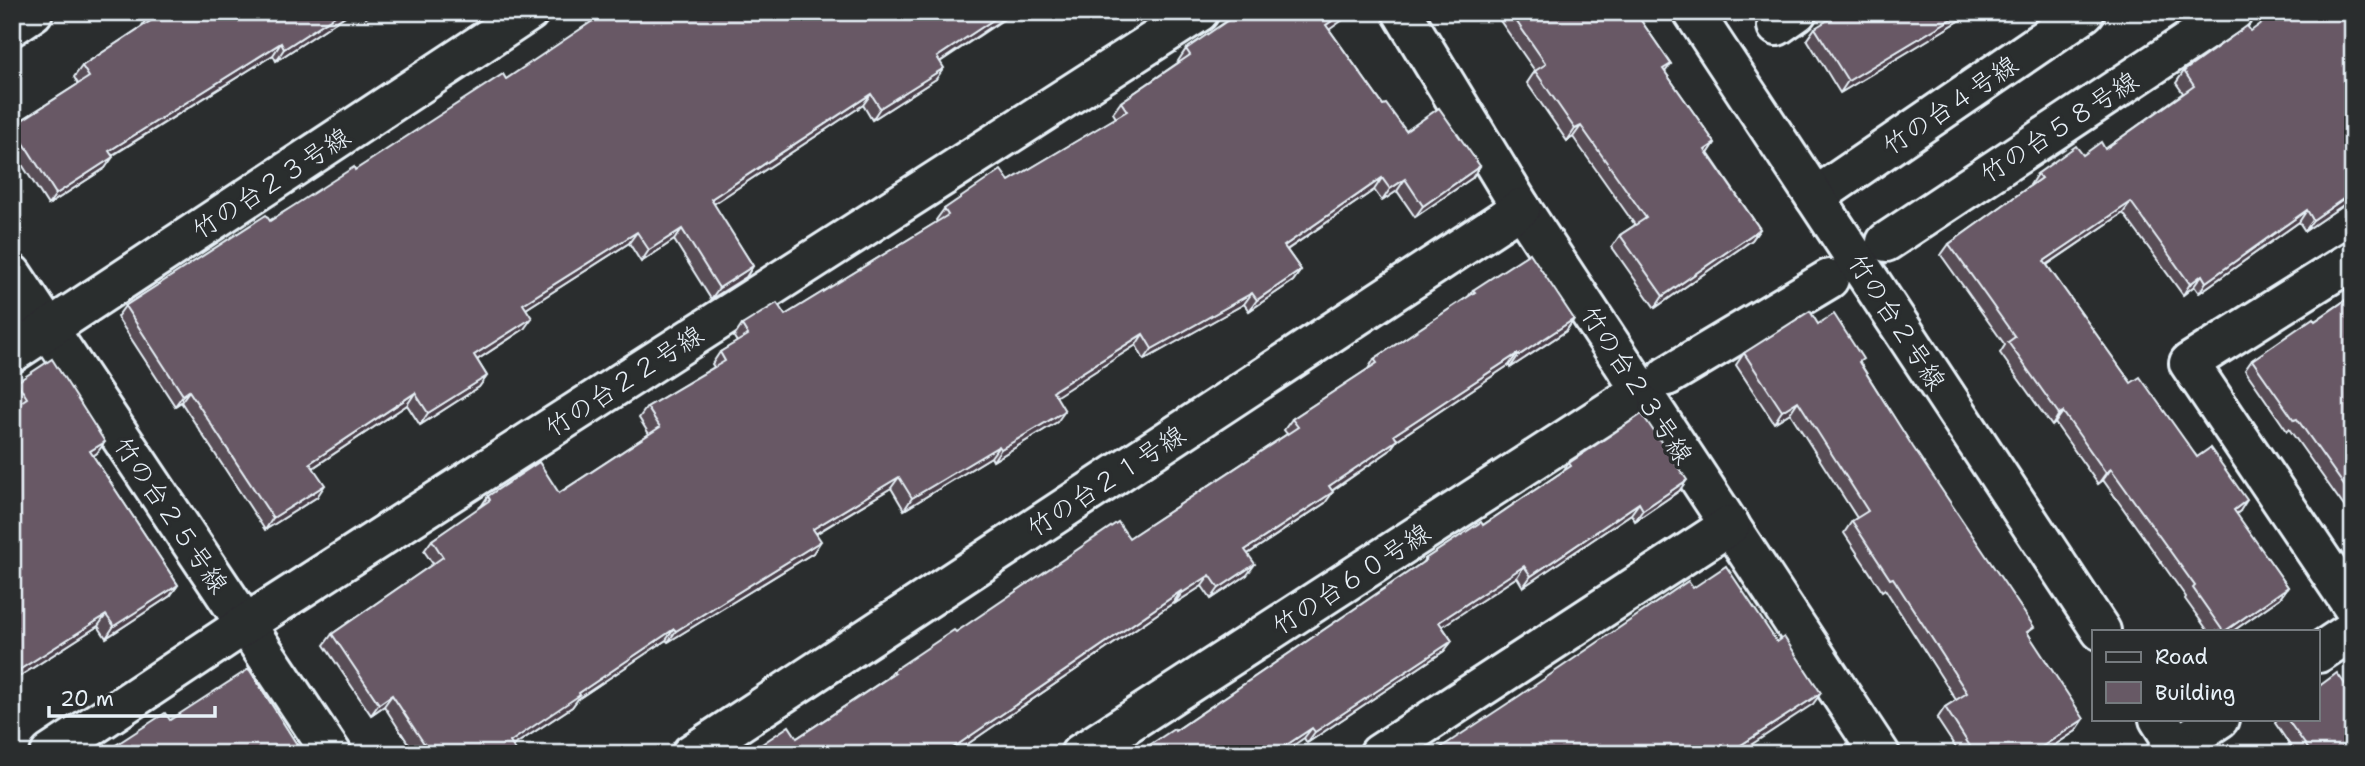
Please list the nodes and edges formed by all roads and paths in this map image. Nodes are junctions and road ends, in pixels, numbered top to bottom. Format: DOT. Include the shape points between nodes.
graph roads {
  1 [pos="33,12"];
  2 [pos="529,12"];
  3 [pos="1199,12"];
  4 [pos="1402,12"];
  5 [pos="1693,12"];
  6 [pos="2085,12"];
  7 [pos="2233,12"];
  8 [pos="12,26"];
  9 [pos="1815,197"];
  10 [pos="1521,208"];
  11 [pos="1886,242"];
  12 [pos="2353,260"];
  13 [pos="12,274"];
  14 [pos="1829,279"];
  15 [pos="48,330"];
  16 [pos="12,353"];
  17 [pos="1667,376"];
  18 [pos="1622,404"];
  19 [pos="1730,525"];
  20 [pos="2353,607"];
  21 [pos="244,625"];
  22 [pos="2100,630"];
  23 [pos="2353,630"];
  24 [pos="2320,652"];
  25 [pos="2217,720"];
  26 [pos="2171,743"];
  27 [pos="1870,750"];
  28 [pos="50,754"];
  29 [pos="332,754"];
  30 [pos="691,754"];
  31 [pos="1080,754"];
  32 [pos="1380,754"];
  1 -- 8 [label="street"];
  2 -- 15 [label="street, 竹の台２３号線"];
  3 -- 21 [label="street, 竹の台２２号線"];
  4 -- 10 [label="street, 竹の台２３号線"];
  5 -- 9 [label="street, 竹の台２号線"];
  6 -- 9 [label="street, 竹の台４号線"];
  7 -- 11 [label="street, 竹の台５８号線"];
  9 -- 22 [label="street, 竹の台２号線"];
  10 -- 19 [label="street, 竹の台２３号線"];
  10 -- 30 [label="street, 竹の台２１号線"];
  12 -- 20 [label="street" via="2189,363"];
  13 -- 15 [label="street, 竹の台２５号線"];
  14 -- 17 [label="street"];
  15 -- 16 [label="street, 竹の台２３号線"];
  15 -- 21 [label="street, 竹の台２５号線"];
  18 -- 31 [label="street, 竹の台６０号線"];
  19 -- 27 [label="street, 竹の台２３号線"];
  19 -- 32 [label="street"];
  21 -- 28 [label="street, 竹の台２２号線"];
  21 -- 29 [label="street, 竹の台２５号線"];
  23 -- 24 [label="street"];
  25 -- 26 [label="street"];
}
